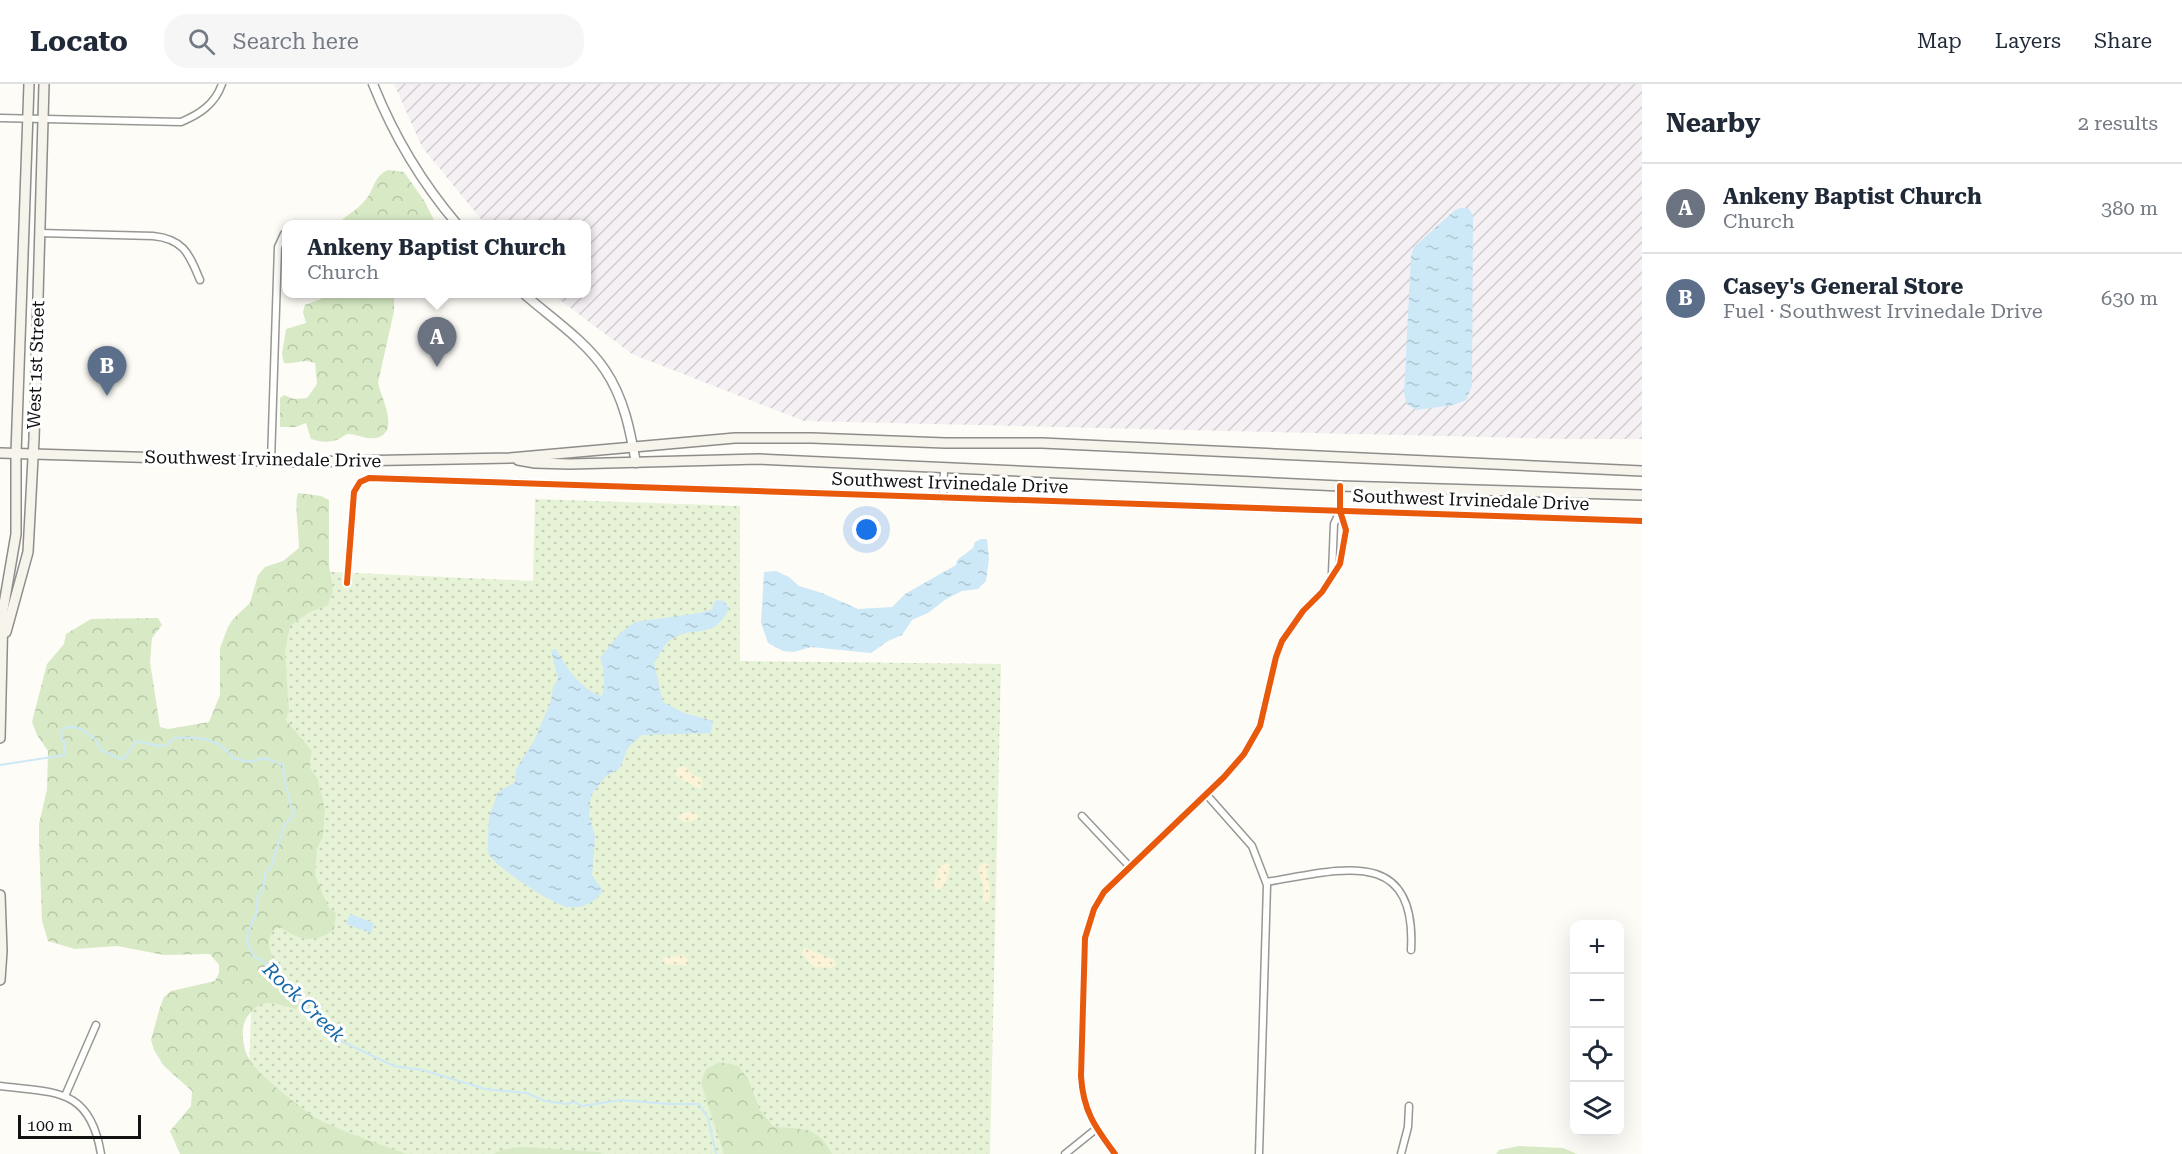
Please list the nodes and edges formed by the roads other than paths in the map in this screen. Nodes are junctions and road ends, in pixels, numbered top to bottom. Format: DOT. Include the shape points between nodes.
graph roads {
  1 [pos="28,84"];
  2 [pos="44,84"];
  3 [pos="222,84"];
  4 [pos="373,84"];
  5 [pos="0,118"];
  6 [pos="28,119"];
  7 [pos="43,120"];
  8 [pos="454,220"];
  9 [pos="39,233"];
  10 [pos="282,238"];
  11 [pos="200,280"];
  12 [pos="529,298"];
  13 [pos="633,448"];
  14 [pos="0,453"];
  15 [pos="16,454"];
  16 [pos="33,454"];
  17 [pos="510,458"];
  18 [pos="271,461"];
  19 [pos="636,463"];
  20 [pos="944,469"];
  21 [pos="1642,471"];
  22 [pos="1340,486"];
  23 [pos="1642,495"];
  24 [pos="943,498"];
  25 [pos="1340,511"];
  26 [pos="1642,521"];
  27 [pos="1331,577"];
  28 [pos="347,583"];
  29 [pos="3,643"];
  30 [pos="0,738"];
  31 [pos="1206,794"];
  32 [pos="1082,816"];
  33 [pos="1130,867"];
  34 [pos="1266,882"];
  35 [pos="0,895"];
  36 [pos="1411,950"];
  37 [pos="0,980"];
  38 [pos="96,1025"];
  39 [pos="0,1086"];
  40 [pos="65,1096"];
  41 [pos="1409,1106"];
  42 [pos="1096,1129"];
  43 [pos="101,1154"];
  44 [pos="1065,1154"];
  45 [pos="1115,1154"];
  46 [pos="1259,1154"];
  47 [pos="1401,1154"];
  1 -- 6 [label="main road, West 1st Street"];
  2 -- 7 [label="main road, West 1st Street"];
  3 -- 7 [label="street" via="210,105 181,122"];
  4 -- 8 [label="street" via="414,166"];
  5 -- 6 [label="street"];
  6 -- 7 [label="street"];
  6 -- 15 [label="main road, West 1st Street"];
  7 -- 9 [label="main road, West 1st Street"];
  9 -- 11 [label="street" via="153,236 170,240 183,246"];
  9 -- 16 [label="main road, West 1st Street"];
  10 -- 18 [label="street" via="278,247"];
  12 -- 13 [label="street" via="604,369 626,413"];
  13 -- 17 [label="main road, Southwest Irvinedale Drive"];
  13 -- 19 [label="street"];
  13 -- 21 [label="main road, Southwest Irvinedale Drive" via="735,438 1042,443"];
  14 -- 15 [label="main road, Southwest Irvinedale Drive"];
  15 -- 16 [label="main road, Southwest Irvinedale Drive"];
  15 -- 29 [label="main road, West 1st Street" via="16,534 4,595"];
  16 -- 18 [label="main road, Southwest Irvinedale Drive"];
  16 -- 29 [label="main road, West 1st Street" via="28,552"];
  17 -- 18 [label="main road, Southwest Irvinedale Drive"];
  17 -- 19 [label="main road, Southwest Irvinedale Drive" via="535,463"];
  19 -- 20 [label="main road, Southwest Irvinedale Drive" via="759,459"];
  20 -- 22 [label="main road, Southwest Irvinedale Drive"];
  20 -- 24 [label="street"];
  22 -- 23 [label="main road, Southwest Irvinedale Drive"];
  22 -- 25 [label="street"];
  24 -- 25 [label="street, Southwest Irvinedale Drive"];
  24 -- 28 [label="street, Southwest Irvinedale Drive" via="369,478 360,482 354,492"];
  25 -- 26 [label="street, Southwest Irvinedale Drive"];
  25 -- 27 [label="street" via="1334,524"];
  25 -- 27 [label="street" via="1346,530 1344,551"];
  27 -- 31 [label="street" via="1282,641 1253,740 1235,766"];
  29 -- 30 [label="main road, West 1st Street"];
  31 -- 33 [label="street"];
  31 -- 34 [label="street" via="1252,846"];
  32 -- 33 [label="street"];
  33 -- 42 [label="street" via="1104,892 1090,918 1085,938 1081,1076 1084,1103"];
  34 -- 36 [label="street" via="1347,869 1375,872 1398,888 1407,903"];
  34 -- 46 [label="street"];
  35 -- 37 [label="main road"];
  38 -- 40 [label="street"];
  39 -- 40 [label="street"];
  40 -- 43 [label="street" via="79,1105 95,1126"];
  41 -- 47 [label="street"];
  42 -- 44 [label="street"];
  42 -- 45 [label="street"];
}
